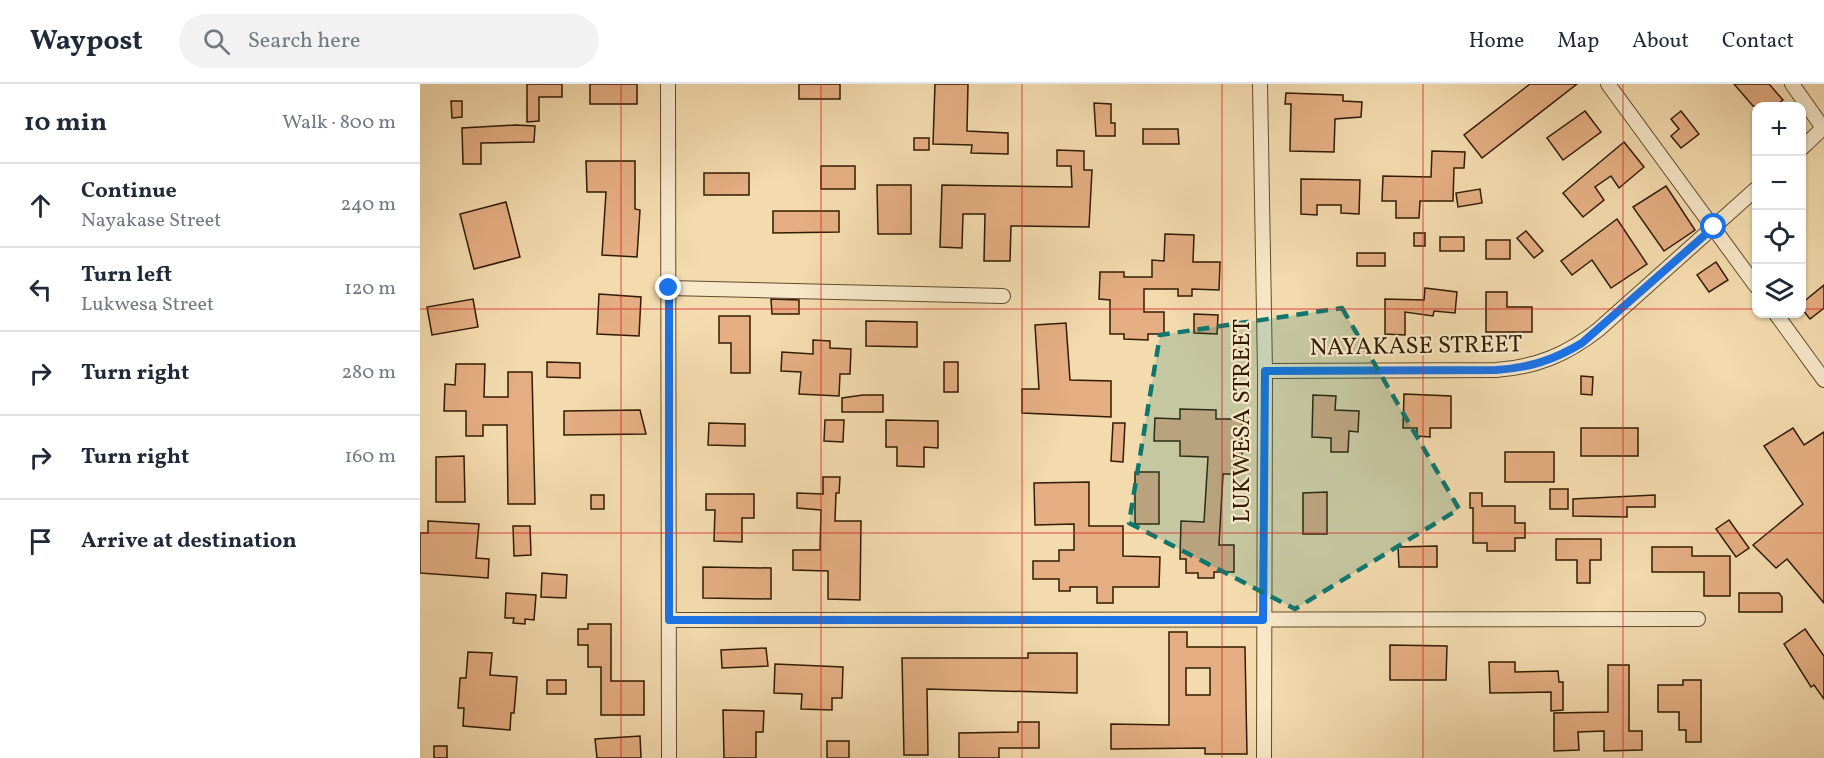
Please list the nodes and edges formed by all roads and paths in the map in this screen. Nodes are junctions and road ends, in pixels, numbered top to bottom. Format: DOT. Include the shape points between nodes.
graph roads {
  1 [pos="668,84"];
  2 [pos="1260,84"];
  3 [pos="1608,84"];
  4 [pos="1792,84"];
  5 [pos="1824,127"];
  6 [pos="1806,144"];
  7 [pos="1752,193"];
  8 [pos="1714,227"];
  9 [pos="1752,280"];
  10 [pos="669,288"];
  11 [pos="1003,296"];
  12 [pos="1779,318"];
  13 [pos="1265,371"];
  14 [pos="1824,380"];
  15 [pos="1698,619"];
  16 [pos="669,620"];
  17 [pos="1263,620"];
  18 [pos="669,758"];
  19 [pos="1264,758"];
  1 -- 10 [label="street"];
  2 -- 13 [label="street, LUKWESA STREET"];
  3 -- 8 [label="street"];
  4 -- 5 [label="street"];
  5 -- 6 [label="street"];
  7 -- 8 [label="street, NAYAKASE STREET"];
  8 -- 9 [label="street"];
  8 -- 13 [label="street, NAYAKASE STREET" via="1582,343 1530,366 1496,370"];
  10 -- 11 [label="street"];
  10 -- 16 [label="street"];
  12 -- 14 [label="street"];
  13 -- 17 [label="street, LUKWESA STREET"];
  15 -- 17 [label="street"];
  16 -- 17 [label="street"];
  16 -- 18 [label="street"];
  17 -- 19 [label="street, LUKWESA STREET"];
}
